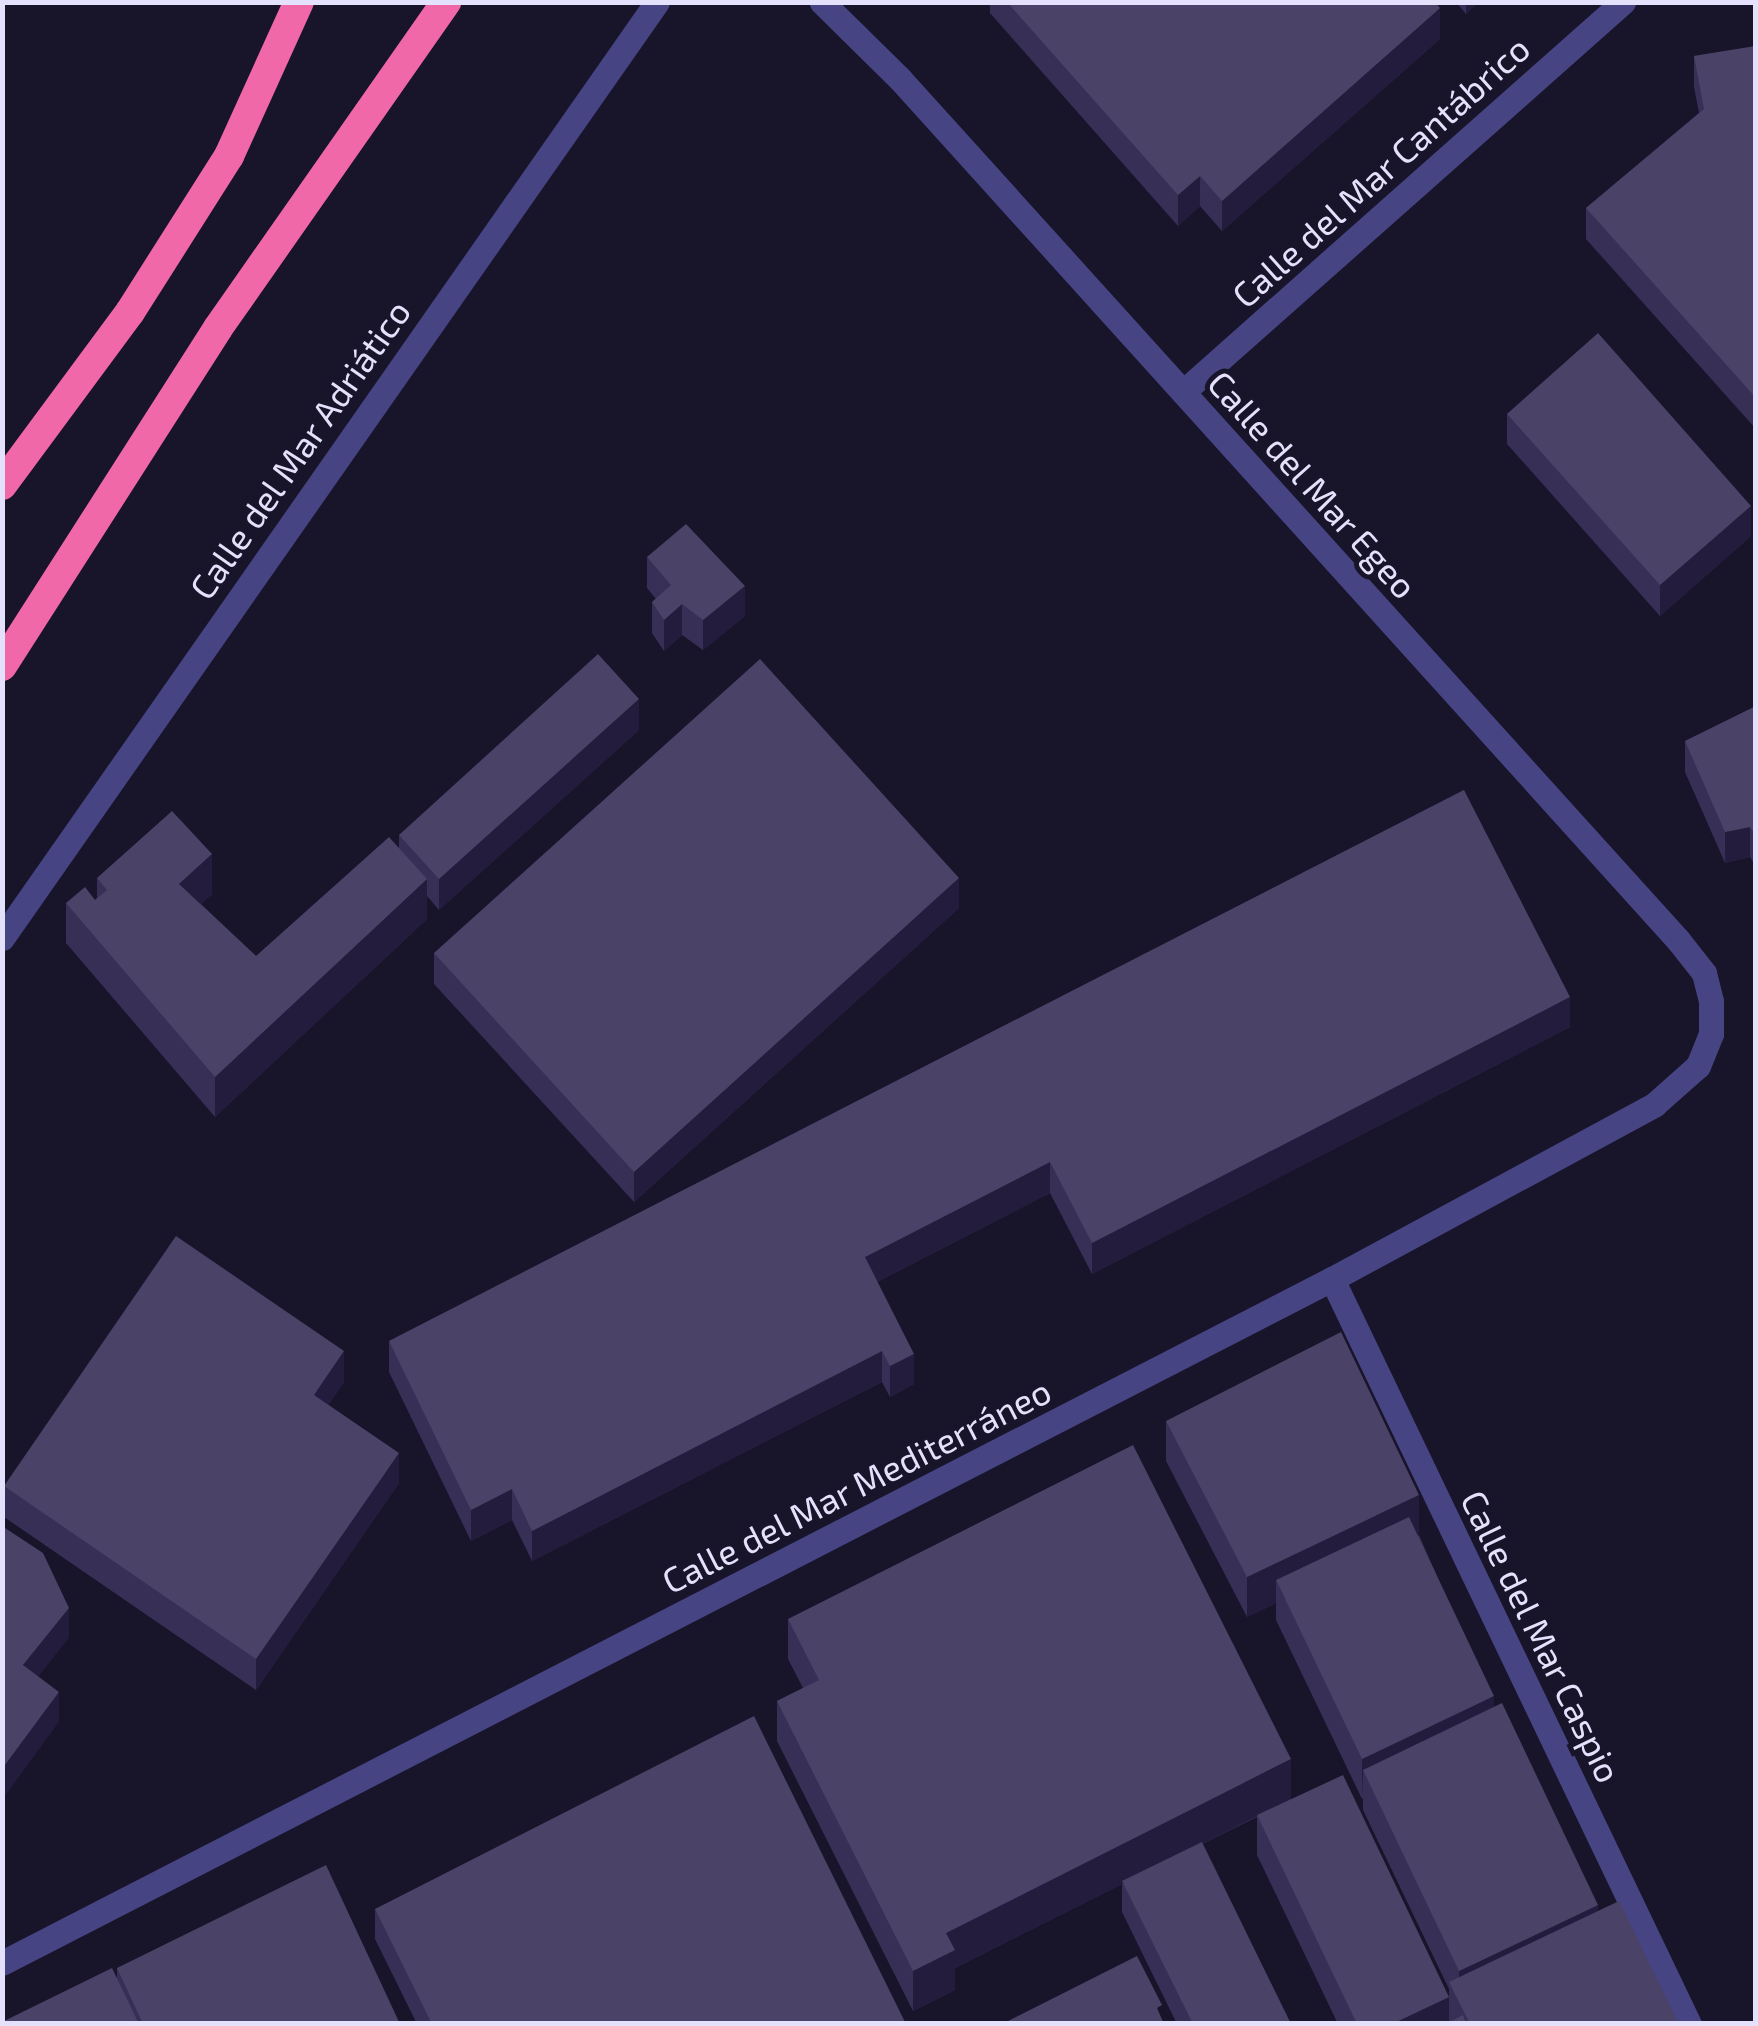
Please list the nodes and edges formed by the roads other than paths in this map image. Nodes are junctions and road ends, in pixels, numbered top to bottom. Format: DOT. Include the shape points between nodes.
graph roads {
  1 [pos="300,2"];
  2 [pos="446,2"];
  3 [pos="657,2"];
  4 [pos="822,2"];
  5 [pos="1623,2"];
  6 [pos="1183,392"];
  7 [pos="2,485"];
  8 [pos="2,666"];
  9 [pos="2,938"];
  10 [pos="1711,1034"];
  11 [pos="1332,1279"];
  12 [pos="2,1962"];
  13 [pos="1689,2024"];
  1 -- 7 [label="highway" via="229,156 130,312"];
  2 -- 8 [label="highway" via="218,328"];
  3 -- 9 [label="street, Calle del Mar Adriático"];
  4 -- 6 [label="street, Calle del Mar Egeo" via="900,78"];
  5 -- 6 [label="street, Calle del Mar Cantábrico"];
  6 -- 10 [label="street, Calle del Mar Egeo" via="1678,940 1704,973"];
  10 -- 11 [label="street, Calle del Mar Mediterráneo" via="1698,1066 1655,1104"];
  11 -- 12 [label="street, Calle del Mar Mediterráneo"];
  11 -- 13 [label="street, Calle del Mar Caspio"];
}
